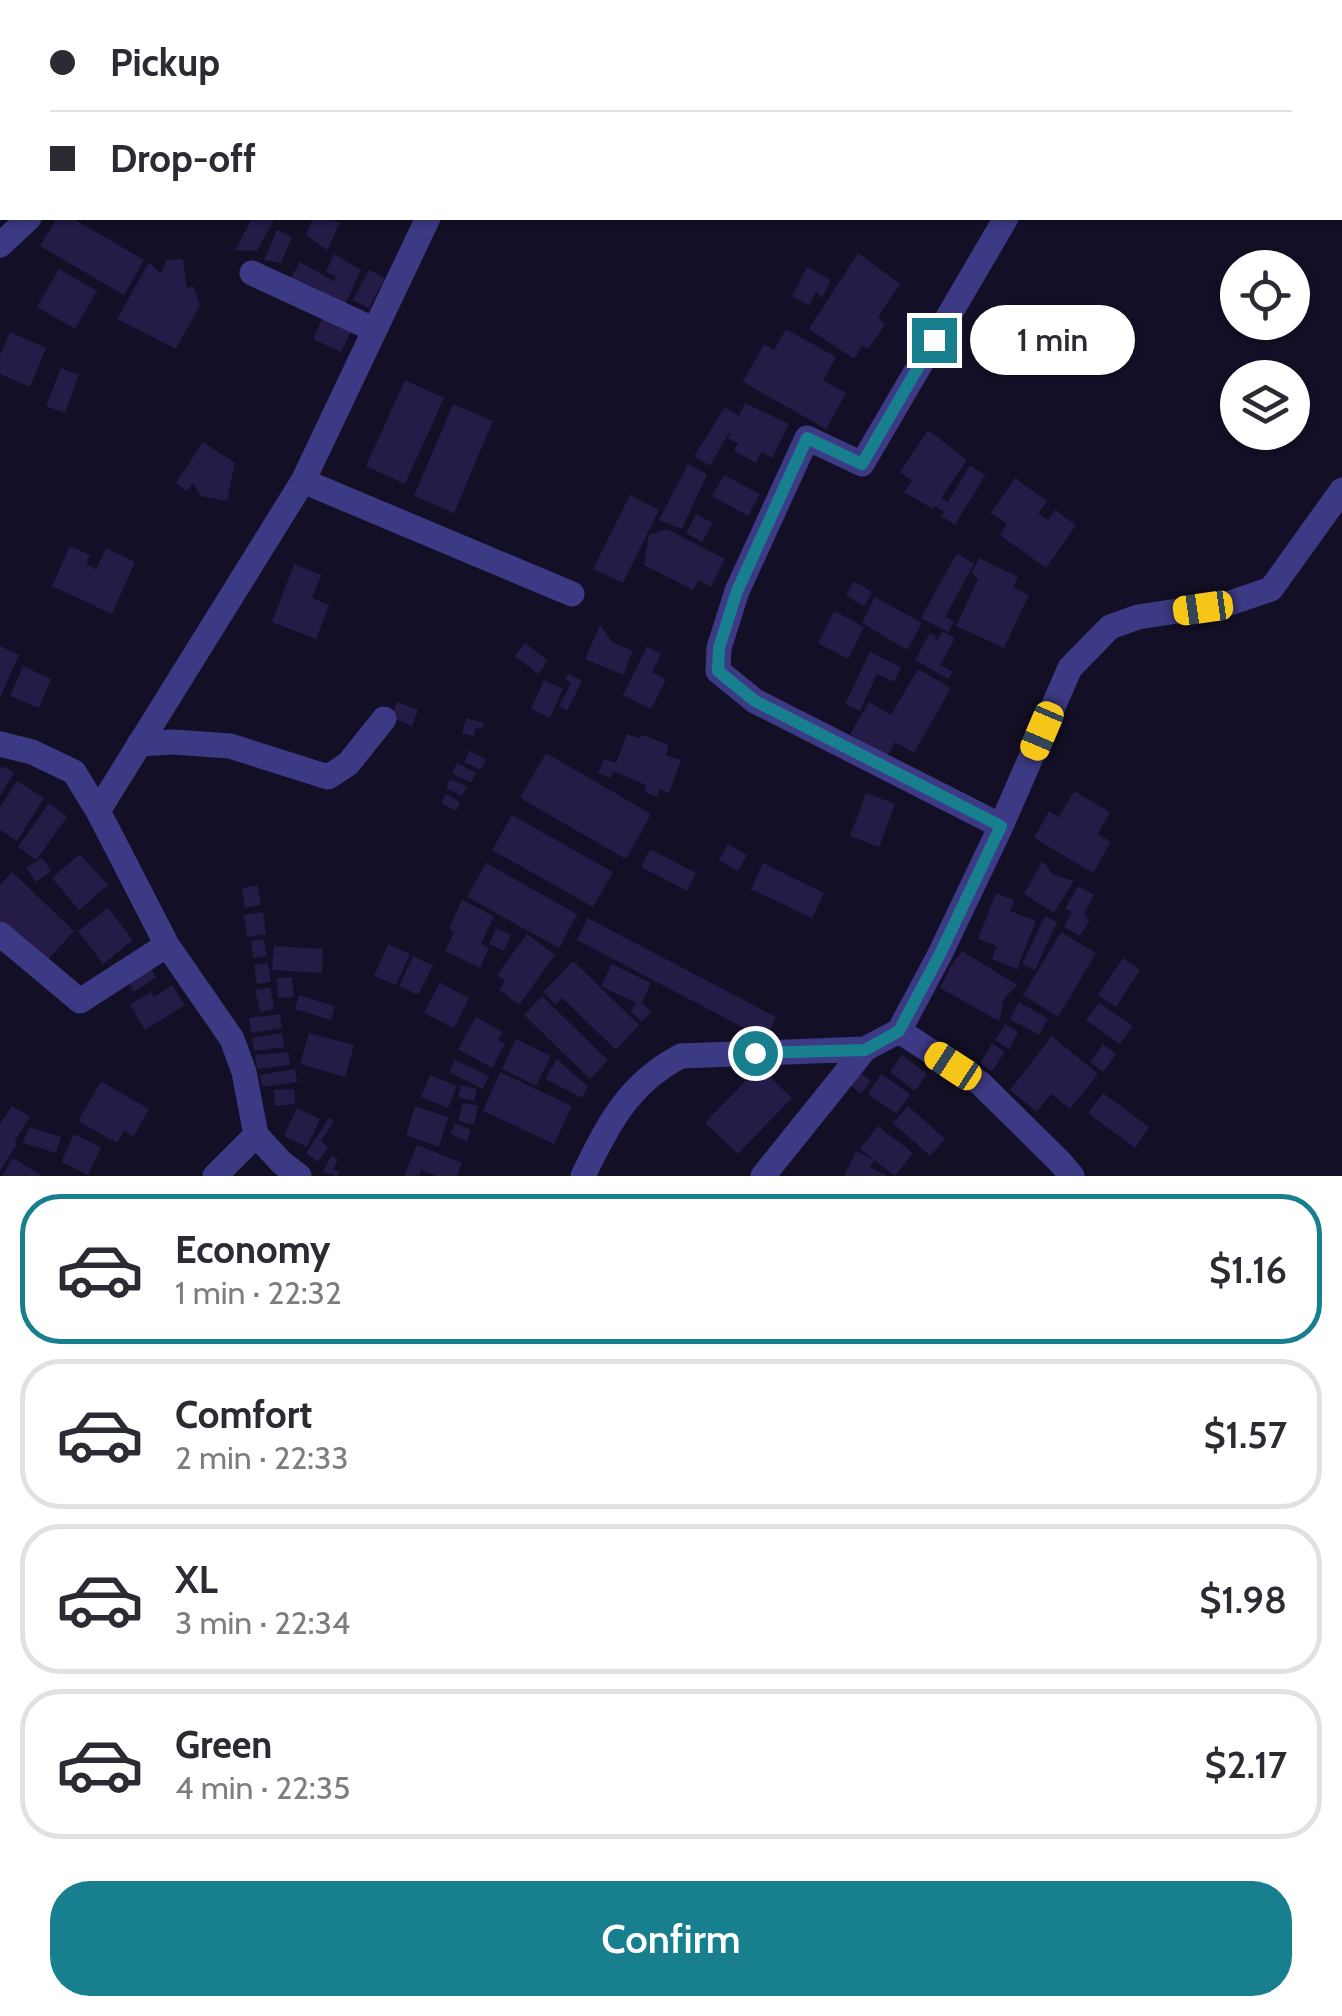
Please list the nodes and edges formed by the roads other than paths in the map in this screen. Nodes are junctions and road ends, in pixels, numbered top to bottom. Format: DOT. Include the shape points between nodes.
graph roads {
  1 [pos="27,220"];
  2 [pos="427,220"];
  3 [pos="1005,220"];
  4 [pos="0,245"];
  5 [pos="252,273"];
  6 [pos="374,329"];
  7 [pos="303,481"];
  8 [pos="1342,490"];
  9 [pos="572,594"];
  10 [pos="384,719"];
  11 [pos="0,744"];
  12 [pos="139,744"];
  13 [pos="98,811"];
  14 [pos="1001,826"];
  15 [pos="0,934"];
  16 [pos="168,945"];
  17 [pos="899,1031"];
  18 [pos="865,1050"];
  19 [pos="256,1135"];
  20 [pos="215,1176"];
  21 [pos="299,1176"];
  22 [pos="583,1176"];
  23 [pos="763,1176"];
  24 [pos="1072,1176"];
  1 -- 4 [label="street"];
  2 -- 6 [label="street"];
  3 -- 14 [label="street" via="862,464 807,438 737,591 718,671 755,701"];
  5 -- 6 [label="street"];
  6 -- 7 [label="street"];
  7 -- 9 [label="street"];
  7 -- 12 [label="street"];
  8 -- 14 [label="street" via="1271,589 1230,604 1110,627 1070,668"];
  10 -- 12 [label="street" via="348,764 328,777 230,746"];
  11 -- 13 [label="street" via="74,772"];
  12 -- 13 [label="street"];
  13 -- 16 [label="street"];
  14 -- 17 [label="street"];
  15 -- 16 [label="street" via="80,1001"];
  16 -- 19 [label="street" via="232,1039"];
  17 -- 18 [label="street"];
  17 -- 24 [label="street" via="980,1083"];
  18 -- 22 [label="street" via="682,1056 633,1089"];
  18 -- 23 [label="street"];
  19 -- 20 [label="street"];
  19 -- 21 [label="street"];
}
